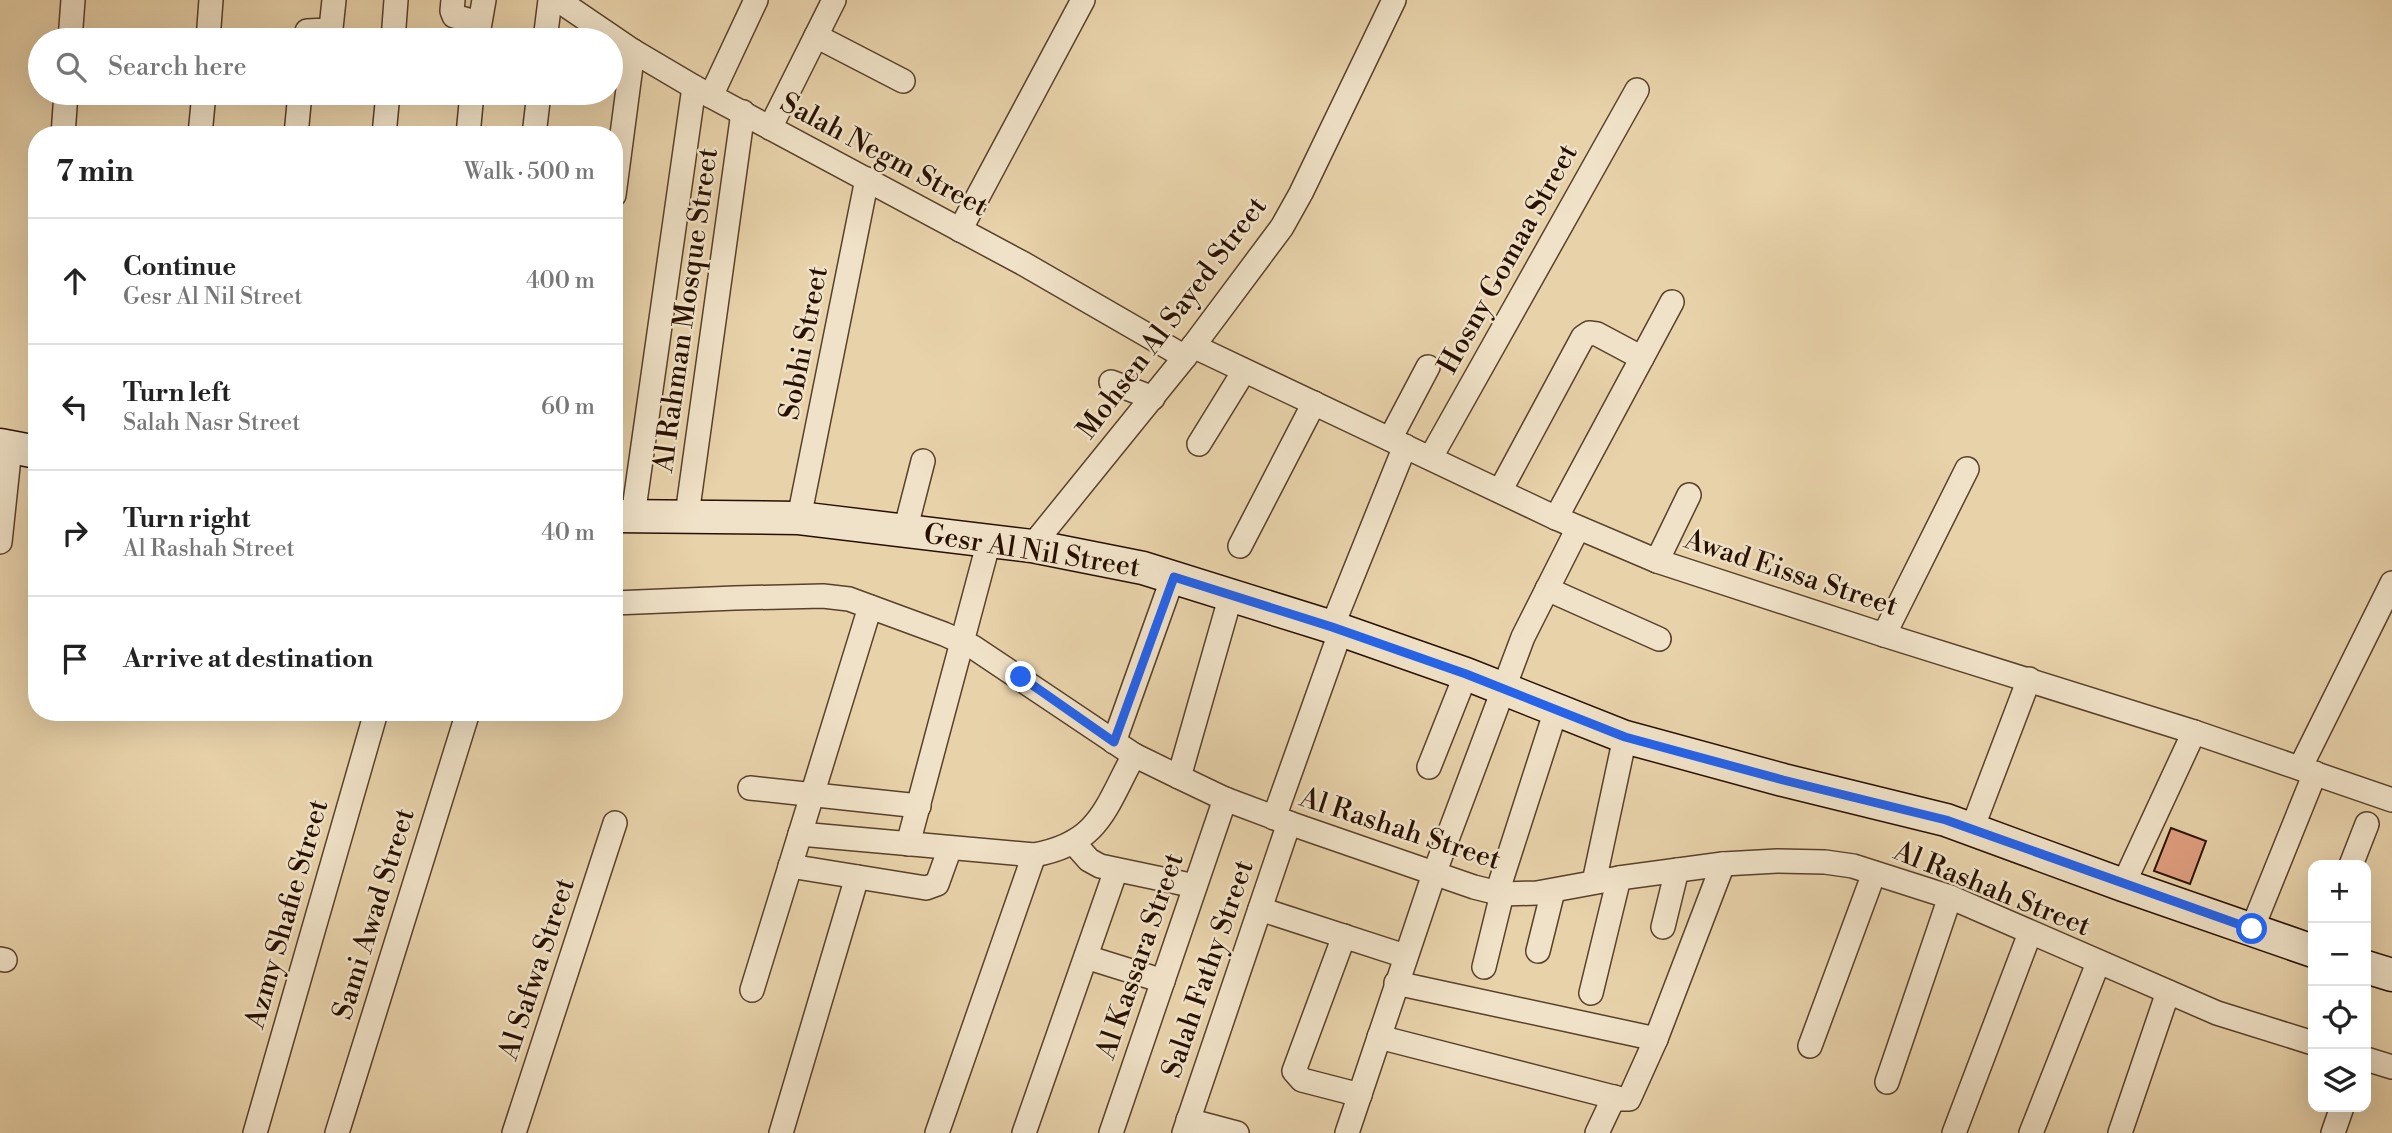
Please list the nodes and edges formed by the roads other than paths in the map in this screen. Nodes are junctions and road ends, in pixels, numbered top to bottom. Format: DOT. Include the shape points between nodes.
graph roads {
  1 [pos="73,0"];
  2 [pos="211,0"];
  3 [pos="334,0"];
  4 [pos="396,0"];
  5 [pos="453,0"];
  6 [pos="484,0"];
  7 [pos="550,0"];
  8 [pos="558,0"];
  9 [pos="756,0"];
  10 [pos="834,0"];
  11 [pos="1083,0"];
  12 [pos="1394,0"];
  13 [pos="71,28"];
  14 [pos="209,28"];
  15 [pos="331,28"];
  16 [pos="394,28"];
  17 [pos="472,28"];
  18 [pos="479,28"];
  19 [pos="546,28"];
  20 [pos="599,28"];
  21 [pos="816,36"];
  22 [pos="623,44"];
  23 [pos="633,51"];
  24 [pos="903,81"];
  25 [pos="1637,90"];
  26 [pos="702,91"];
  27 [pos="65,105"];
  28 [pos="203,105"];
  29 [pos="299,105"];
  30 [pos="387,105"];
  31 [pos="471,105"];
  32 [pos="538,105"];
  33 [pos="743,112"];
  34 [pos="64,126"];
  35 [pos="201,126"];
  36 [pos="297,126"];
  37 [pos="385,126"];
  38 [pos="469,126"];
  39 [pos="535,126"];
  40 [pos="623,127"];
  41 [pos="770,128"];
  42 [pos="867,179"];
  43 [pos="960,230"];
  44 [pos="1672,302"];
  45 [pos="1189,352"];
  46 [pos="1642,358"];
  47 [pos="1428,367"];
  48 [pos="1244,371"];
  49 [pos="1111,382"];
  50 [pos="1153,398"];
  51 [pos="1314,403"];
  52 [pos="1398,442"];
  53 [pos="1199,444"];
  54 [pos="16,448"];
  55 [pos="1431,457"];
  56 [pos="923,461"];
  57 [pos="1967,469"];
  58 [pos="1500,491"];
  59 [pos="1689,495"];
  60 [pos="687,515"];
  61 [pos="624,516"];
  62 [pos="799,518"];
  63 [pos="1556,518"];
  64 [pos="1578,528"];
  65 [pos="905,531"];
  66 [pos="1,532"];
  67 [pos="989,541"];
  68 [pos="1032,546"];
  69 [pos="1240,546"];
  70 [pos="1657,561"];
  71 [pos="1174,577"];
  72 [pos="2392,583"];
  73 [pos="1547,589"];
  74 [pos="1231,595"];
  75 [pos="623,603"];
  76 [pos="870,607"];
  77 [pos="1336,629"];
  78 [pos="1884,635"];
  79 [pos="1659,639"];
  80 [pos="964,642"];
  81 [pos="1466,674"];
  82 [pos="2029,679"];
  83 [pos="1503,689"];
  84 [pos="1556,710"];
  85 [pos="373,721"];
  86 [pos="465,721"];
  87 [pos="2194,732"];
  88 [pos="1625,737"];
  89 [pos="1114,742"];
  90 [pos="1134,755"];
  91 [pos="1429,767"];
  92 [pos="2308,770"];
  93 [pos="1179,777"];
  94 [pos="750,788"];
  95 [pos="813,795"];
  96 [pos="1225,799"];
  97 [pos="2392,800"];
  98 [pos="919,806"];
  99 [pos="1281,821"];
  100 [pos="615,823"];
  101 [pos="2367,824"];
  102 [pos="1972,829"];
  103 [pos="800,834"];
  104 [pos="1073,842"];
  105 [pos="908,844"];
  106 [pos="950,848"];
  107 [pos="1034,855"];
  108 [pos="2352,860"];
  109 [pos="1723,864"];
  110 [pos="790,866"];
  111 [pos="1116,870"];
  112 [pos="1677,870"];
  113 [pos="1874,873"];
  114 [pos="1434,874"];
  115 [pos="857,877"];
  116 [pos="1619,878"];
  117 [pos="1594,882"];
  118 [pos="2123,885"];
  119 [pos="1195,887"];
  120 [pos="1553,891"];
  121 [pos="1500,894"];
  122 [pos="1950,897"];
  123 [pos="1260,909"];
  124 [pos="1663,927"];
  125 [pos="2252,929"];
  126 [pos="2031,933"];
  127 [pos="1344,936"];
  128 [pos="2308,949"];
  129 [pos="1538,951"];
  130 [pos="1405,956"];
  131 [pos="1086,957"];
  132 [pos="2098,964"];
  133 [pos="1484,967"];
  134 [pos="2371,969"];
  135 [pos="2392,975"];
  136 [pos="1163,981"];
  137 [pos="1396,983"];
  138 [pos="752,990"];
  139 [pos="2168,992"];
  140 [pos="1591,993"];
  141 [pos="1379,1037"];
  142 [pos="1656,1039"];
  143 [pos="2308,1041"];
  144 [pos="1810,1046"];
  145 [pos="2371,1061"];
  146 [pos="2392,1067"];
  147 [pos="1887,1082"];
  148 [pos="1360,1095"];
  149 [pos="1623,1096"];
  150 [pos="2340,1112"];
  151 [pos="1186,1127"];
  152 [pos="255,1133"];
  153 [pos="337,1133"];
  154 [pos="514,1133"];
  155 [pos="781,1133"];
  156 [pos="937,1133"];
  157 [pos="1024,1133"];
  158 [pos="1111,1133"];
  159 [pos="1237,1133"];
  160 [pos="1347,1133"];
  161 [pos="1597,1133"];
  162 [pos="1954,1133"];
  163 [pos="2031,1133"];
  164 [pos="2120,1133"];
  165 [pos="2333,1133"];
  1 -- 13 [label="street"];
  2 -- 14 [label="street"];
  3 -- 15 [label="street"];
  4 -- 16 [label="street"];
  5 -- 17 [label="street" via="453,15"];
  6 -- 18 [label="street"];
  7 -- 19 [label="street"];
  8 -- 20 [label="street, Salah Negm Street"];
  9 -- 26 [label="street"];
  10 -- 21 [label="street"];
  11 -- 43 [label="street"];
  12 -- 45 [label="street, Mohsen Al Sayed Street" via="1282,227"];
  21 -- 24 [label="street"];
  21 -- 41 [label="street"];
  22 -- 23 [label="street, Salah Negm Street"];
  23 -- 26 [label="street, Salah Negm Street"];
  23 -- 40 [label="street"];
  25 -- 55 [label="street, Hosny Gomaa Street"];
  26 -- 33 [label="street, Salah Negm Street"];
  26 -- 61 [label="street"];
  27 -- 34 [label="street"];
  28 -- 35 [label="street"];
  29 -- 36 [label="street"];
  30 -- 37 [label="street"];
  31 -- 38 [label="street"];
  32 -- 39 [label="street"];
  33 -- 41 [label="street, Salah Negm Street"];
  33 -- 60 [label="street, Al Rahman Mosque Street"];
  41 -- 42 [label="street, Salah Negm Street"];
  42 -- 43 [label="street, Salah Negm Street"];
  42 -- 62 [label="street, Sobhi Street"];
  43 -- 45 [label="street, Salah Negm Street"];
  44 -- 46 [label="street"];
  45 -- 48 [label="street, Awad Eissa Street"];
  45 -- 50 [label="street, Mohsen Al Sayed Street"];
  46 -- 58 [label="street" via="1597,334 1583,337"];
  46 -- 63 [label="street"];
  47 -- 52 [label="street, Salah Fathy Street"];
  48 -- 51 [label="street, Awad Eissa Street"];
  48 -- 53 [label="street"];
  49 -- 50 [label="street"];
  50 -- 68 [label="street, Mohsen Al Sayed Street"];
  51 -- 52 [label="street, Awad Eissa Street"];
  51 -- 69 [label="street"];
  52 -- 55 [label="street, Awad Eissa Street"];
  52 -- 77 [label="street, Salah Fathy Street"];
  54 -- 66 [label="street"];
  55 -- 58 [label="street, Awad Eissa Street"];
  56 -- 65 [label="street"];
  57 -- 78 [label="street"];
  58 -- 63 [label="street, Awad Eissa Street"];
  59 -- 70 [label="street"];
  60 -- 61 [label="street, Gesr Al Nil Street"];
  60 -- 62 [label="street, Gesr Al Nil Street"];
  62 -- 65 [label="street, Gesr Al Nil Street"];
  63 -- 64 [label="street, Awad Eissa Street"];
  64 -- 70 [label="street, Awad Eissa Street"];
  64 -- 73 [label="street"];
  65 -- 67 [label="street, Gesr Al Nil Street"];
  67 -- 68 [label="street, Gesr Al Nil Street"];
  67 -- 80 [label="street"];
  68 -- 71 [label="street, Gesr Al Nil Street"];
  70 -- 78 [label="street, Awad Eissa Street"];
  71 -- 74 [label="street, Gesr Al Nil Street"];
  71 -- 89 [label="street"];
  72 -- 92 [label="street"];
  73 -- 79 [label="street"];
  73 -- 83 [label="street"];
  74 -- 77 [label="street, Gesr Al Nil Street"];
  74 -- 93 [label="street"];
  75 -- 76 [label="street, Al Rashah Street" via="822,596"];
  76 -- 80 [label="street, Al Rashah Street"];
  76 -- 95 [label="street"];
  77 -- 81 [label="street, Gesr Al Nil Street"];
  77 -- 99 [label="street, Salah Fathy Street"];
  78 -- 82 [label="street, Awad Eissa Street"];
  80 -- 89 [label="street, Al Rashah Street"];
  80 -- 98 [label="street"];
  81 -- 83 [label="street, Gesr Al Nil Street"];
  81 -- 91 [label="street"];
  82 -- 87 [label="street, Awad Eissa Street"];
  82 -- 102 [label="street"];
  83 -- 84 [label="street, Gesr Al Nil Street"];
  83 -- 114 [label="street"];
  84 -- 88 [label="street, Gesr Al Nil Street"];
  84 -- 121 [label="street"];
  85 -- 152 [label="street, Azmy Shafie Street"];
  86 -- 153 [label="street, Sami Awad Street"];
  87 -- 92 [label="street, Awad Eissa Street"];
  87 -- 118 [label="street"];
  88 -- 102 [label="street, Gesr Al Nil Street"];
  88 -- 117 [label="street"];
  89 -- 90 [label="street, Al Rashah Street"];
  90 -- 93 [label="street, Al Rashah Street"];
  90 -- 104 [label="street" via="1097,824"];
  92 -- 97 [label="street, Awad Eissa Street"];
  92 -- 125 [label="street"];
  93 -- 96 [label="street, Al Rashah Street"];
  94 -- 95 [label="street"];
  95 -- 98 [label="street"];
  95 -- 103 [label="street"];
  96 -- 99 [label="street, Al Rashah Street"];
  96 -- 119 [label="street, Al Kassara Street"];
  98 -- 105 [label="street"];
  99 -- 114 [label="street, Al Rashah Street"];
  99 -- 123 [label="street, Salah Fathy Street"];
  100 -- 154 [label="street, Al Safwa Street"];
  101 -- 108 [label="street"];
  102 -- 118 [label="street, Gesr Al Nil Street"];
  103 -- 105 [label="street"];
  103 -- 110 [label="street"];
  104 -- 107 [label="street"];
  104 -- 111 [label="street" via="1094,864"];
  105 -- 106 [label="street"];
  106 -- 107 [label="street"];
  106 -- 115 [label="street" via="937,884 930,887"];
  107 -- 156 [label="street"];
  109 -- 112 [label="street, Al Rashah Street"];
  109 -- 113 [label="street, Al Rashah Street" via="1814,861"];
  109 -- 142 [label="street"];
  110 -- 115 [label="street"];
  110 -- 138 [label="street"];
  111 -- 119 [label="street"];
  111 -- 131 [label="street"];
  112 -- 116 [label="street, Al Rashah Street"];
  112 -- 124 [label="street"];
  113 -- 122 [label="street, Al Rashah Street"];
  113 -- 144 [label="street"];
  114 -- 121 [label="street, Al Rashah Street"];
  114 -- 130 [label="street"];
  115 -- 155 [label="street"];
  116 -- 117 [label="street, Al Rashah Street"];
  116 -- 140 [label="street"];
  117 -- 120 [label="street, Al Rashah Street"];
  118 -- 125 [label="street, Gesr Al Nil Street"];
  119 -- 136 [label="street, Al Kassara Street"];
  120 -- 121 [label="street, Al Rashah Street"];
  120 -- 129 [label="street"];
  121 -- 133 [label="street"];
  122 -- 126 [label="street, Al Rashah Street"];
  122 -- 147 [label="street"];
  123 -- 127 [label="street"];
  123 -- 151 [label="street, Salah Fathy Street"];
  125 -- 128 [label="street, Gesr Al Nil Street"];
  126 -- 132 [label="street, Al Rashah Street"];
  126 -- 162 [label="street"];
  127 -- 130 [label="street"];
  127 -- 148 [label="street" via="1294,1071 1302,1080"];
  130 -- 137 [label="street"];
  131 -- 136 [label="street"];
  131 -- 157 [label="street"];
  132 -- 139 [label="street, Al Rashah Street"];
  132 -- 163 [label="street"];
  134 -- 135 [label="street"];
  136 -- 158 [label="street, Al Kassara Street"];
  137 -- 141 [label="street"];
  137 -- 142 [label="street"];
  139 -- 143 [label="street, Al Rashah Street"];
  139 -- 164 [label="street"];
  141 -- 148 [label="street"];
  141 -- 149 [label="street"];
  142 -- 149 [label="street"];
  145 -- 146 [label="street"];
  148 -- 160 [label="street"];
  149 -- 161 [label="street"];
  150 -- 165 [label="street"];
  151 -- 159 [label="street"];
}
